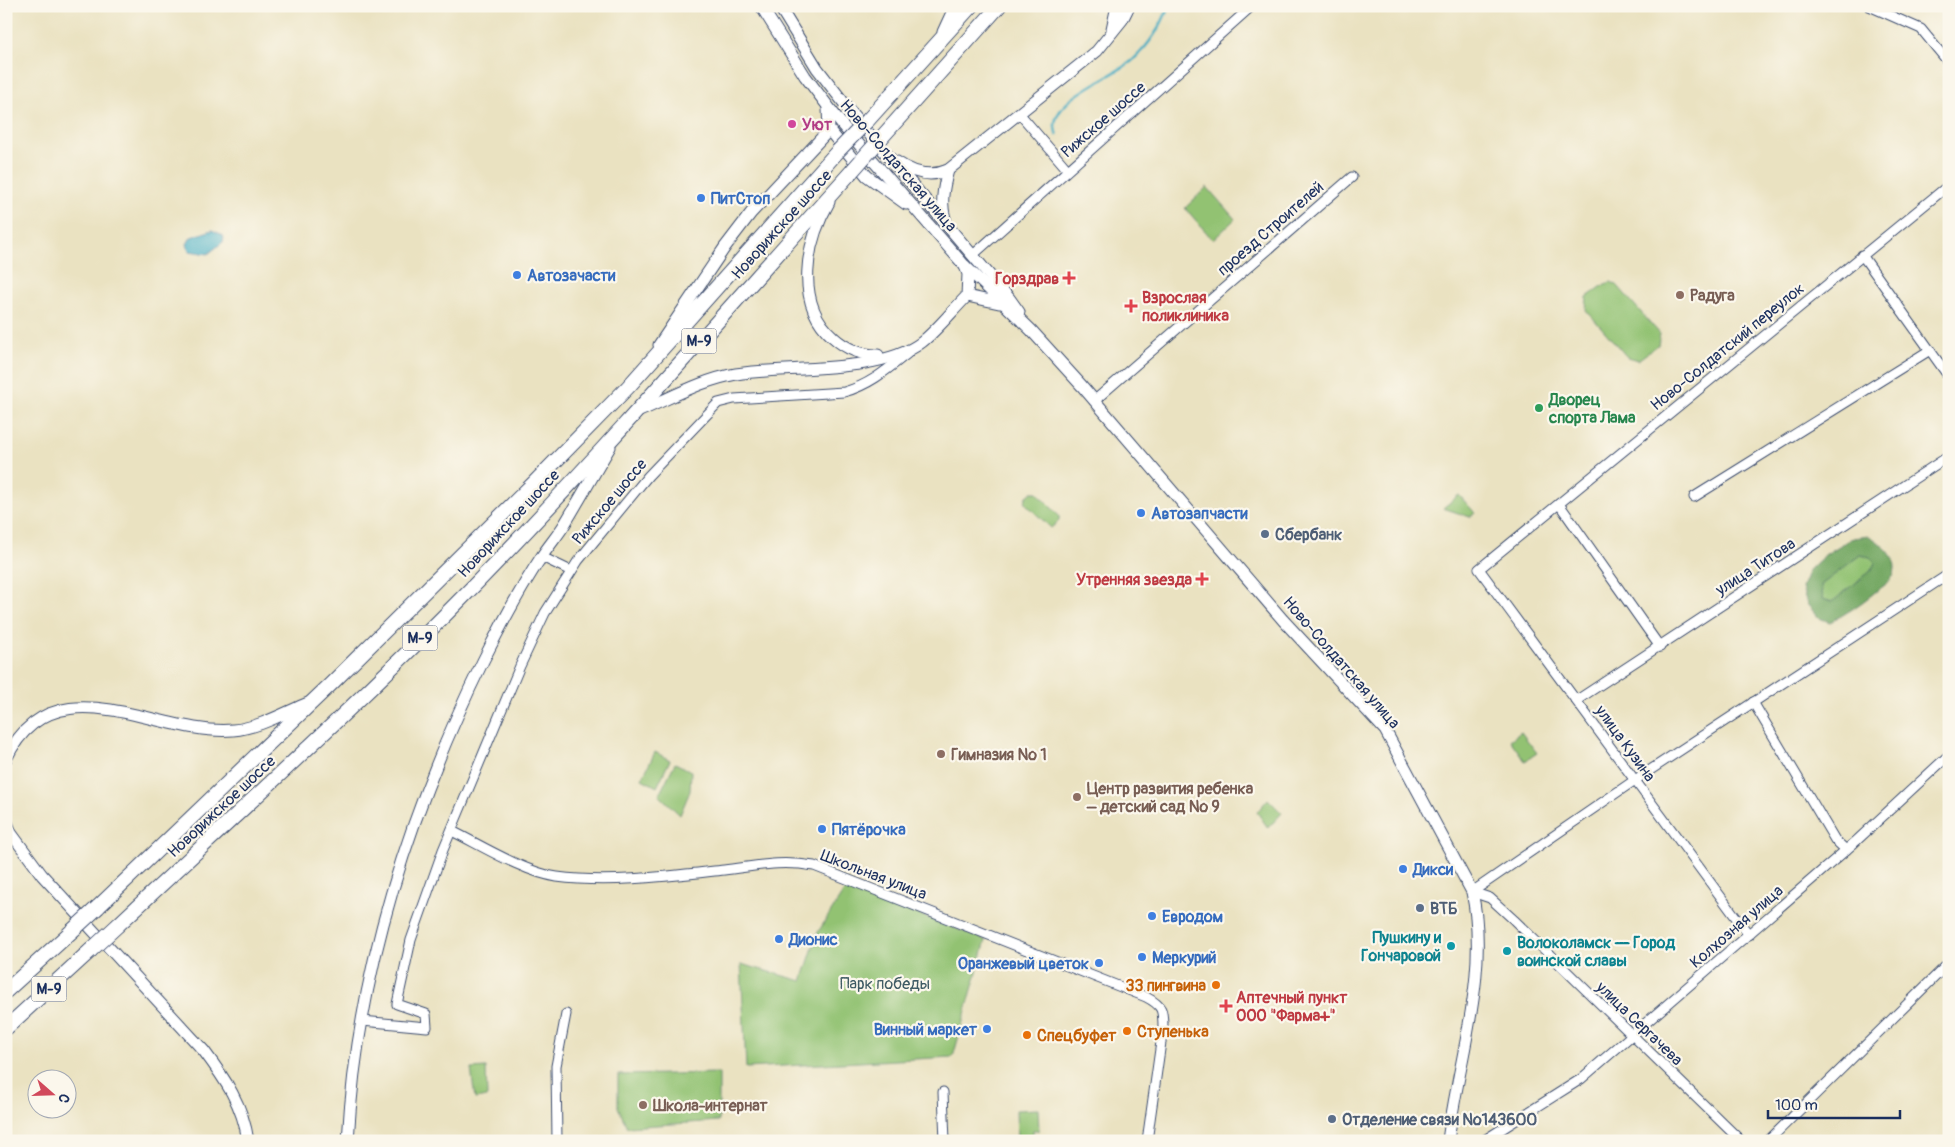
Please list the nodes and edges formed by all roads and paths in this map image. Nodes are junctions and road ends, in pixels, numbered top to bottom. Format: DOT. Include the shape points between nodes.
graph roads {
  1 [pos="761,6"];
  2 [pos="779,6"];
  3 [pos="955,6"];
  4 [pos="971,6"];
  5 [pos="999,6"];
  6 [pos="1117,6"];
  7 [pos="1129,6"];
  8 [pos="1252,6"];
  9 [pos="1869,6"];
  10 [pos="1110,36"];
  11 [pos="931,53"];
  12 [pos="1949,64"];
  13 [pos="827,107"];
  14 [pos="1019,114"];
  15 [pos="829,130"];
  16 [pos="889,157"];
  17 [pos="948,170"];
  18 [pos="1067,170"];
  19 [pos="1352,177"];
  20 [pos="838,186"];
  21 [pos="1949,186"];
  22 [pos="917,211"];
  23 [pos="948,226"];
  24 [pos="973,255"];
  25 [pos="1862,256"];
  26 [pos="964,265"];
  27 [pos="967,296"];
  28 [pos="1002,303"];
  29 [pos="1031,330"];
  30 [pos="921,342"];
  31 [pos="1930,350"];
  32 [pos="895,355"];
  33 [pos="1949,377"];
  34 [pos="628,387"];
  35 [pos="1094,401"];
  36 [pos="636,413"];
  37 [pos="621,428"];
  38 [pos="1949,456"];
  39 [pos="1694,497"];
  40 [pos="1559,504"];
  41 [pos="542,557"];
  42 [pos="1479,569"];
  43 [pos="572,571"];
  44 [pos="1949,574"];
  45 [pos="1660,647"];
  46 [pos="1577,700"];
  47 [pos="313,701"];
  48 [pos="1753,702"];
  49 [pos="1949,755"];
  50 [pos="6,759"];
  51 [pos="1634,780"];
  52 [pos="6,820"];
  53 [pos="452,832"];
  54 [pos="1846,850"];
  55 [pos="1472,892"];
  56 [pos="1749,935"];
  57 [pos="1949,963"];
  58 [pos="6,991"];
  59 [pos="566,1014"];
  60 [pos="362,1021"];
  61 [pos="6,1028"];
  62 [pos="1632,1035"];
  63 [pos="943,1092"];
  64 [pos="248,1141"];
  65 [pos="348,1141"];
  66 [pos="557,1141"];
  67 [pos="945,1141"];
  68 [pos="1147,1141"];
  69 [pos="1448,1141"];
  70 [pos="1484,1141"];
  71 [pos="1741,1141"];
  72 [pos="1768,1141"];
  1 -- 13 [label="main road, Ново-Солдатская улица"];
  2 -- 16 [label="main road, Ново-Солдатская улица" via="817,68"];
  3 -- 11 [label="main road"];
  4 -- 11 [label="highway, Новорижское шоссе / М-9"];
  5 -- 20 [label="highway, Новорижское шоссе / М-9, bridge"];
  6 -- 10 [label="main road"];
  7 -- 10 [label="main road"];
  8 -- 18 [label="street, Рижское шоссе"];
  9 -- 12 [label="street" via="1920,29"];
  10 -- 14 [label="main road"];
  11 -- 34 [label="highway, Новорижское шоссе / М-9, bridge" via="838,151"];
  13 -- 15 [label="main road"];
  13 -- 22 [label="main road, Ново-Солдатская улица"];
  14 -- 17 [label="main road"];
  14 -- 18 [label="street"];
  15 -- 22 [label="main road" via="867,176"];
  15 -- 34 [label="main road" via="725,247"];
  16 -- 17 [label="main road" via="918,173 938,174"];
  16 -- 23 [label="main road, Ново-Солдатская улица"];
  17 -- 23 [label="main road" via="942,210"];
  18 -- 24 [label="street, Рижское шоссе"];
  19 -- 35 [label="street, проезд Строителей"];
  20 -- 32 [label="main road, М-9" via="820,217 813,239 808,268 810,300 824,329 841,345 866,355"];
  20 -- 36 [label="highway, Новорижское шоссе / М-9"];
  21 -- 25 [label="street, Ново-Солдатский переулок"];
  22 -- 26 [label="main road, Ново-Солдатская улица"];
  23 -- 24 [label="main road, Ново-Солдатская улица"];
  24 -- 29 [label="main road, Ново-Солдатская улица"];
  25 -- 31 [label="street"];
  25 -- 40 [label="street, Ново-Солдатский переулок"];
  26 -- 27 [label="main road" via="968,274"];
  26 -- 28 [label="main road, Ново-Солдатская улица"];
  27 -- 28 [label="main road"];
  27 -- 30 [label="main road"];
  28 -- 29 [label="main road, Ново-Солдатская улица"];
  29 -- 35 [label="main road, Ново-Солдатская улица"];
  30 -- 32 [label="main road, М-9"];
  30 -- 43 [label="street, Рижское шоссе" via="862,387 844,392 734,399 718,404 648,476"];
  31 -- 33 [label="street"];
  31 -- 39 [label="street"];
  32 -- 36 [label="main road, М-9" via="846,365 735,374 696,385"];
  34 -- 47 [label="highway, Новорижское шоссе / М-9"];
  35 -- 55 [label="main road, Ново-Солдатская улица" via="1283,620 1385,730"];
  36 -- 37 [label="highway, Новорижское шоссе / М-9"];
  37 -- 41 [label="main road"];
  37 -- 61 [label="highway, Новорижское шоссе / М-9, bridge" via="492,567 331,728"];
  38 -- 45 [label="street, улица Титова"];
  40 -- 42 [label="street, Ново-Солдатский переулок"];
  40 -- 45 [label="street"];
  41 -- 43 [label="street"];
  41 -- 60 [label="main road" via="483,661 441,754 390,898"];
  42 -- 46 [label="street, улица Кузина"];
  43 -- 53 [label="street, Рижское шоссе" via="544,613"];
  44 -- 48 [label="street"];
  45 -- 46 [label="street, улица Титова"];
  46 -- 51 [label="street, улица Кузина"];
  47 -- 50 [label="main road" via="256,725 233,730 205,729 108,708 61,710 23,731"];
  47 -- 58 [label="highway, Новорижское шоссе / М-9, bridge"];
  48 -- 51 [label="street"];
  48 -- 54 [label="street" via="1835,840"];
  49 -- 54 [label="street, Колхозная улица"];
  51 -- 55 [label="street"];
  51 -- 56 [label="street, улица Кузина"];
  52 -- 64 [label="main road" via="11,833 42,874 204,1051 224,1078 245,1120"];
  53 -- 60 [label="street, Рижское шоссе" via="411,940 397,1001 399,1006 423,1011 427,1027"];
  53 -- 68 [label="street, Школьная улица" via="516,863 555,876 633,878 724,870 767,862 814,866 1159,1004 1163,1028"];
  54 -- 56 [label="street, Колхозная улица"];
  55 -- 62 [label="street, улица Сергачева" via="1490,898"];
  55 -- 69 [label="main road, Ново-Солдатская улица" via="1477,937 1473,996"];
  56 -- 62 [label="street, Колхозная улица"];
  57 -- 72 [label="street"];
  59 -- 66 [label="street" via="556,1066"];
  60 -- 65 [label="main road" via="354,1066"];
  62 -- 70 [label="street, Колхозная улица" via="1581,1079"];
  62 -- 71 [label="street, улица Сергачева"];
  63 -- 67 [label="street"];
}
